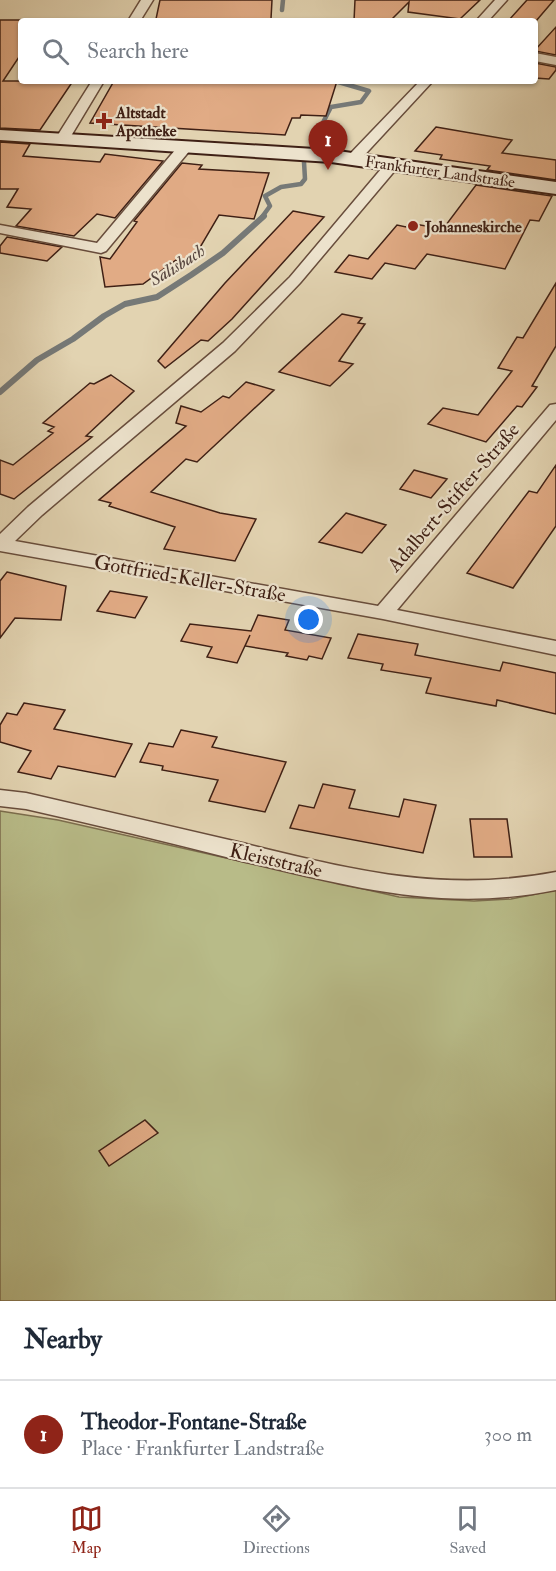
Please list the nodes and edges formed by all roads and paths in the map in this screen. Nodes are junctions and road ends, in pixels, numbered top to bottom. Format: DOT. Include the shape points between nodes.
graph roads {
  1 [pos="147,0"];
  2 [pos="501,0"];
  3 [pos="136,18"];
  4 [pos="486,18"];
  5 [pos="538,58"];
  6 [pos="556,61"];
  7 [pos="96,84"];
  8 [pos="424,84"];
  9 [pos="0,135"];
  10 [pos="63,138"];
  11 [pos="186,146"];
  12 [pos="353,159"];
  13 [pos="392,165"];
  14 [pos="556,188"];
  15 [pos="0,230"];
  16 [pos="556,409"];
  17 [pos="0,544"];
  18 [pos="383,613"];
  19 [pos="556,648"];
  20 [pos="0,798"];
  21 [pos="556,881"];
  1 -- 3 [label="street"];
  2 -- 4 [label="street"];
  5 -- 6 [label="street"];
  7 -- 10 [label="street"];
  8 -- 12 [label="street"];
  9 -- 10 [label="main road, Frankfurter Landstraße"];
  10 -- 11 [label="main road, Frankfurter Landstraße"];
  11 -- 12 [label="main road, Frankfurter Landstraße"];
  11 -- 15 [label="street" via="101,248"];
  12 -- 13 [label="main road, Frankfurter Landstraße"];
  13 -- 14 [label="main road, Frankfurter Landstraße"];
  13 -- 17 [label="street" via="295,280 237,340"];
  16 -- 18 [label="street, Adalbert-Stifter-Straße"];
  17 -- 18 [label="street, Gottfried-Keller-Straße"];
  18 -- 19 [label="street, Gottfried-Keller-Straße"];
  20 -- 21 [label="street, Kleiststraße" via="402,887 474,892"];
}
